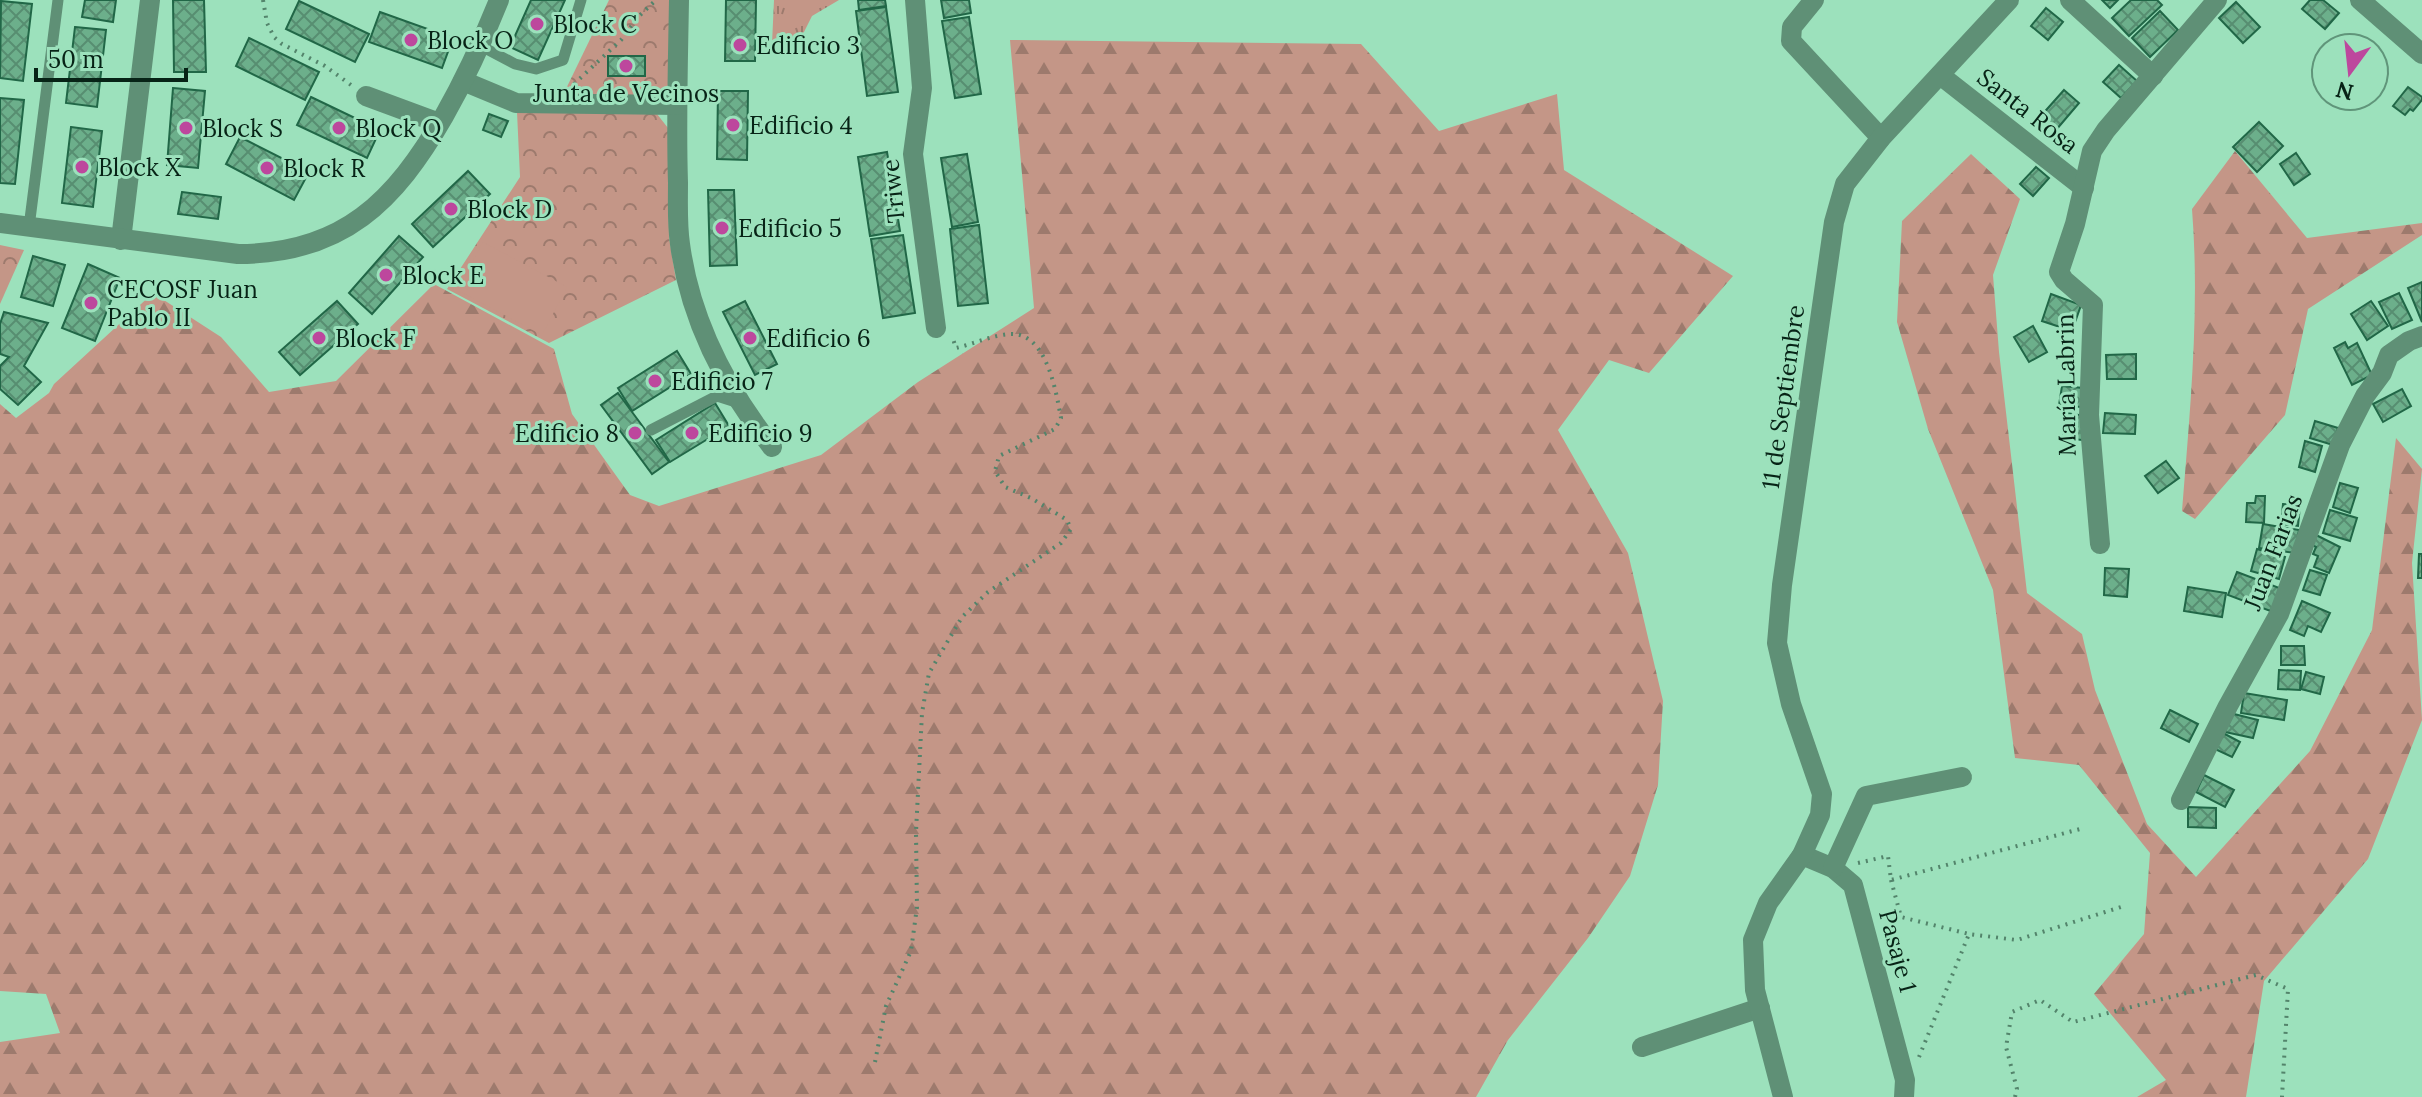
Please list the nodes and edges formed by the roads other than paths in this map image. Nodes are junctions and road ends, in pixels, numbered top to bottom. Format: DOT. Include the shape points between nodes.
graph roads {
  1 [pos="58,0"];
  2 [pos="150,0"];
  3 [pos="499,0"];
  4 [pos="581,0"];
  5 [pos="679,0"];
  6 [pos="915,0"];
  7 [pos="1814,0"];
  8 [pos="2009,0"];
  9 [pos="2070,0"];
  10 [pos="2217,0"];
  11 [pos="2360,0"];
  12 [pos="479,45"];
  13 [pos="2422,54"];
  14 [pos="1940,75"];
  15 [pos="2153,76"];
  16 [pos="463,81"];
  17 [pos="366,96"];
  18 [pos="677,105"];
  19 [pos="439,123"];
  20 [pos="1881,138"];
  21 [pos="2084,188"];
  22 [pos="0,223"];
  23 [pos="29,227"];
  24 [pos="121,240"];
  25 [pos="936,328"];
  26 [pos="2422,336"];
  27 [pos="739,403"];
  28 [pos="651,430"];
  29 [pos="772,447"];
  30 [pos="2100,544"];
  31 [pos="1962,777"];
  32 [pos="2181,800"];
  33 [pos="1802,855"];
  34 [pos="1833,868"];
  35 [pos="1760,1008"];
  36 [pos="1642,1047"];
  37 [pos="1905,1093"];
  38 [pos="1783,1097"];
  1 -- 23 [label="lane"];
  2 -- 24 [label="street"];
  3 -- 12 [label="street"];
  4 -- 12 [label="lane" via="563,60 536,69"];
  5 -- 18 [label="street"];
  6 -- 25 [label="street, Triwe" via="922,88 913,154"];
  7 -- 20 [label="street" via="1792,27 1791,41"];
  8 -- 14 [label="street, 11 de Septiembre"];
  9 -- 15 [label="street"];
  10 -- 15 [label="street, María Labrin"];
  11 -- 13 [label="street"];
  12 -- 16 [label="street"];
  14 -- 20 [label="street, 11 de Septiembre"];
  14 -- 21 [label="street, Santa Rosa"];
  15 -- 21 [label="street, María Labrin" via="2092,151"];
  16 -- 18 [label="street" via="516,103"];
  16 -- 19 [label="street"];
  17 -- 19 [label="street"];
  18 -- 27 [label="street" via="685,271 701,327"];
  19 -- 24 [label="street" via="417,160 381,202 317,241 269,253 238,254"];
  20 -- 33 [label="street, 11 de Septiembre" via="1845,184 1834,222 1782,585 1777,643 1791,704 1822,794 1820,815"];
  21 -- 30 [label="street, María Labrin" via="2059,272 2093,305 2089,415"];
  22 -- 23 [label="street"];
  23 -- 24 [label="street"];
  26 -- 32 [label="street, Juan Farias" via="2389,355 2365,396 2340,445 2279,614"];
  27 -- 28 [label="lane" via="717,396"];
  27 -- 29 [label="street"];
  31 -- 34 [label="street" via="1866,796"];
  33 -- 34 [label="street, Pasaje 1"];
  33 -- 35 [label="street, 11 de Septiembre" via="1768,903 1753,940"];
  34 -- 37 [label="street, Pasaje 1" via="1853,885"];
  35 -- 36 [label="street"];
  35 -- 38 [label="street, 11 de Septiembre"];
}
